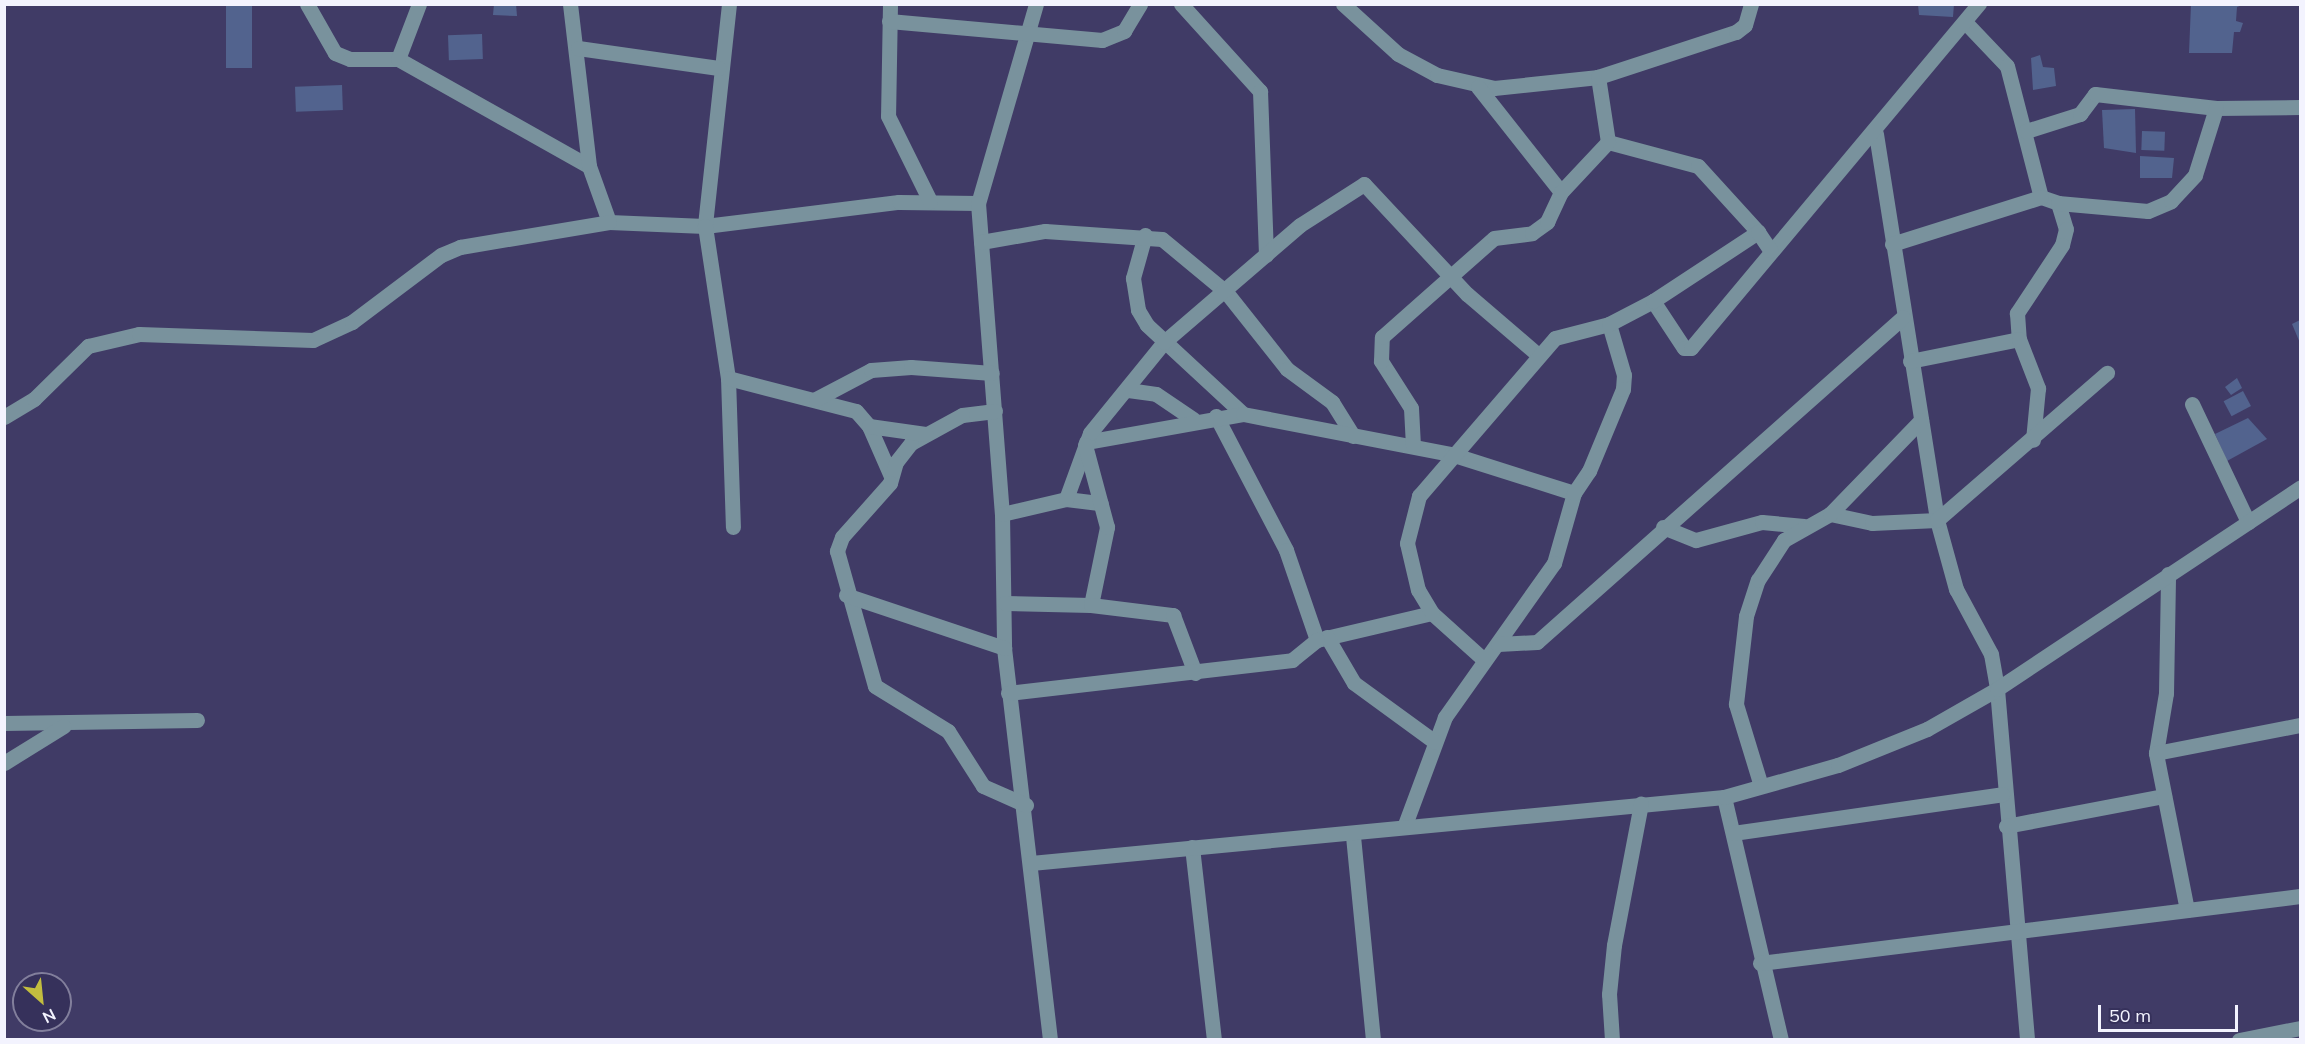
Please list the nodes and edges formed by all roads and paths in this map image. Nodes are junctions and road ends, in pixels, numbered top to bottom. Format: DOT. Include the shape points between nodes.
graph roads {
  1 [pos="308,4"];
  2 [pos="419,4"];
  3 [pos="570,4"];
  4 [pos="729,4"];
  5 [pos="890,4"];
  6 [pos="1036,4"];
  7 [pos="1140,4"];
  8 [pos="1181,4"];
  9 [pos="1343,4"];
  10 [pos="1751,4"];
  11 [pos="1979,4"];
  12 [pos="889,21"];
  13 [pos="1965,23"];
  14 [pos="1033,30"];
  15 [pos="578,48"];
  16 [pos="399,59"];
  17 [pos="719,68"];
  18 [pos="1598,77"];
  19 [pos="1478,87"];
  20 [pos="2301,107"];
  21 [pos="2216,108"];
  22 [pos="2026,131"];
  23 [pos="1876,134"];
  24 [pos="1608,141"];
  25 [pos="589,166"];
  26 [pos="1561,192"];
  27 [pos="2041,197"];
  28 [pos="930,201"];
  29 [pos="978,203"];
  30 [pos="2058,203"];
  31 [pos="609,222"];
  32 [pos="705,226"];
  33 [pos="1758,232"];
  34 [pos="1146,235"];
  35 [pos="981,242"];
  36 [pos="1892,244"];
  37 [pos="1770,250"];
  38 [pos="1266,255"];
  39 [pos="1453,279"];
  40 [pos="1227,292"];
  41 [pos="1653,301"];
  42 [pos="1902,317"];
  43 [pos="1609,324"];
  44 [pos="2019,339"];
  45 [pos="1164,342"];
  46 [pos="1537,354"];
  47 [pos="1910,361"];
  48 [pos="1146,365"];
  49 [pos="992,373"];
  50 [pos="2107,373"];
  51 [pos="729,378"];
  52 [pos="1128,390"];
  53 [pos="1156,394"];
  54 [pos="816,399"];
  55 [pos="2192,404"];
  56 [pos="995,411"];
  57 [pos="1243,414"];
  58 [pos="1216,416"];
  59 [pos="4,417"];
  60 [pos="1193,419"];
  61 [pos="1920,420"];
  62 [pos="869,426"];
  63 [pos="925,434"];
  64 [pos="1353,436"];
  65 [pos="2033,440"];
  66 [pos="1085,443"];
  67 [pos="1413,446"];
  68 [pos="1450,454"];
  69 [pos="891,476"];
  70 [pos="2301,488"];
  71 [pos="1574,493"];
  72 [pos="1066,499"];
  73 [pos="1101,503"];
  74 [pos="1002,514"];
  75 [pos="1830,514"];
  76 [pos="1937,520"];
  77 [pos="2248,522"];
  78 [pos="1804,525"];
  79 [pos="733,527"];
  80 [pos="1663,527"];
  81 [pos="2168,574"];
  82 [pos="846,595"];
  83 [pos="1005,603"];
  84 [pos="1091,605"];
  85 [pos="1432,613"];
  86 [pos="1322,638"];
  87 [pos="1498,644"];
  88 [pos="1004,648"];
  89 [pos="1483,659"];
  90 [pos="1195,673"];
  91 [pos="1997,689"];
  92 [pos="1008,693"];
  93 [pos="197,720"];
  94 [pos="4,723"];
  95 [pos="2301,725"];
  96 [pos="64,726"];
  97 [pos="1435,742"];
  98 [pos="2156,753"];
  99 [pos="4,763"];
  100 [pos="1761,786"];
  101 [pos="2002,794"];
  102 [pos="2164,796"];
  103 [pos="1724,797"];
  104 [pos="1641,804"];
  105 [pos="1026,805"];
  106 [pos="1404,826"];
  107 [pos="2006,826"];
  108 [pos="1733,833"];
  109 [pos="1353,836"];
  110 [pos="1192,847"];
  111 [pos="1031,863"];
  112 [pos="2301,896"];
  113 [pos="2187,910"];
  114 [pos="2018,934"];
  115 [pos="1760,963"];
  116 [pos="2301,1028"];
  117 [pos="1050,1040"];
  118 [pos="1214,1040"];
  119 [pos="1373,1040"];
  120 [pos="1612,1040"];
  121 [pos="1780,1040"];
  122 [pos="2027,1040"];
  123 [pos="2240,1040"];
  1 -- 16 [label="street" via="335,53 350,59"];
  2 -- 16 [label="street"];
  3 -- 15 [label="street"];
  4 -- 17 [label="street"];
  5 -- 12 [label="street"];
  6 -- 14 [label="street"];
  7 -- 14 [label="street" via="1116,38"];
  8 -- 38 [label="street" via="1260,91"];
  9 -- 19 [label="street" via="1415,65"];
  10 -- 18 [label="street" via="1745,25 1736,32"];
  11 -- 13 [label="street"];
  12 -- 14 [label="street"];
  12 -- 28 [label="street" via="888,116"];
  13 -- 22 [label="street" via="2007,66"];
  13 -- 23 [label="street"];
  14 -- 29 [label="street"];
  15 -- 17 [label="street"];
  15 -- 25 [label="street"];
  16 -- 25 [label="street"];
  17 -- 32 [label="street"];
  18 -- 19 [label="street"];
  18 -- 24 [label="street"];
  19 -- 26 [label="street"];
  20 -- 21 [label="street"];
  21 -- 22 [label="street" via="2095,94 2080,114"];
  21 -- 30 [label="street" via="2195,175 2171,201 2148,211"];
  22 -- 27 [label="street"];
  23 -- 36 [label="street"];
  23 -- 37 [label="street"];
  24 -- 26 [label="street"];
  24 -- 33 [label="street" via="1698,166"];
  25 -- 31 [label="street"];
  26 -- 39 [label="street" via="1546,222 1532,233 1494,238"];
  27 -- 30 [label="street"];
  27 -- 36 [label="street"];
  28 -- 29 [label="street"];
  28 -- 32 [label="street"];
  29 -- 35 [label="street"];
  30 -- 44 [label="street" via="2066,234 2023,298 2017,313"];
  31 -- 32 [label="street"];
  31 -- 59 [label="street" via="460,247 441,255 352,322 313,340 139,334 88,346 34,399"];
  32 -- 51 [label="street"];
  33 -- 37 [label="street"];
  33 -- 41 [label="street"];
  34 -- 35 [label="street" via="1045,231"];
  34 -- 40 [label="street" via="1174,245"];
  34 -- 45 [label="street" via="1133,295 1147,326"];
  35 -- 49 [label="street"];
  36 -- 42 [label="street"];
  37 -- 41 [label="street" via="1688,349"];
  38 -- 39 [label="street" via="1327,205 1364,184"];
  38 -- 40 [label="street"];
  39 -- 46 [label="street"];
  39 -- 67 [label="street" via="1404,314 1378,346 1409,402"];
  40 -- 45 [label="street"];
  40 -- 64 [label="street" via="1287,369 1332,402"];
  41 -- 43 [label="street"];
  42 -- 47 [label="street"];
  42 -- 80 [label="street"];
  43 -- 46 [label="street" via="1560,335"];
  43 -- 71 [label="street" via="1624,375 1623,389 1589,471"];
  44 -- 47 [label="street"];
  44 -- 65 [label="street" via="2038,388"];
  45 -- 48 [label="street"];
  45 -- 57 [label="street"];
  46 -- 68 [label="street"];
  47 -- 61 [label="street"];
  48 -- 52 [label="street"];
  48 -- 53 [label="street"];
  49 -- 54 [label="street" via="880,369"];
  49 -- 56 [label="street"];
  50 -- 65 [label="street"];
  51 -- 54 [label="street"];
  51 -- 79 [label="street"];
  52 -- 53 [label="street"];
  52 -- 66 [label="street"];
  53 -- 60 [label="street"];
  54 -- 62 [label="street" via="845,405"];
  55 -- 77 [label="street"];
  56 -- 63 [label="street" via="962,415"];
  56 -- 74 [label="street"];
  57 -- 58 [label="street"];
  57 -- 64 [label="street"];
  58 -- 60 [label="street"];
  58 -- 86 [label="street" via="1286,550"];
  60 -- 66 [label="street"];
  61 -- 75 [label="street"];
  61 -- 76 [label="street"];
  62 -- 63 [label="street"];
  62 -- 69 [label="street"];
  63 -- 69 [label="street" via="905,449"];
  64 -- 67 [label="street"];
  65 -- 76 [label="street"];
  66 -- 72 [label="street"];
  66 -- 73 [label="street"];
  67 -- 68 [label="street"];
  68 -- 71 [label="street"];
  68 -- 85 [label="street" via="1419,496 1407,543 1418,590"];
  69 -- 82 [label="street" via="842,537 837,551"];
  70 -- 77 [label="street"];
  71 -- 87 [label="street" via="1554,563"];
  72 -- 73 [label="street"];
  72 -- 74 [label="street"];
  73 -- 84 [label="street" via="1107,527"];
  74 -- 83 [label="street"];
  75 -- 76 [label="street" via="1872,524"];
  75 -- 78 [label="street"];
  76 -- 91 [label="street" via="1956,589 1991,654"];
  77 -- 81 [label="street"];
  78 -- 80 [label="street" via="1762,522 1696,540"];
  78 -- 100 [label="street" via="1771,559 1746,616 1736,704"];
  80 -- 87 [label="street" via="1537,642"];
  81 -- 91 [label="street"];
  81 -- 98 [label="street" via="2166,693"];
  82 -- 88 [label="street"];
  82 -- 105 [label="street" via="875,686 948,731 983,786"];
  83 -- 84 [label="street"];
  83 -- 88 [label="street"];
  84 -- 90 [label="street" via="1173,615"];
  85 -- 86 [label="street"];
  85 -- 89 [label="street"];
  86 -- 90 [label="street" via="1299,658"];
  86 -- 97 [label="street" via="1354,683"];
  87 -- 89 [label="street"];
  88 -- 92 [label="street"];
  89 -- 97 [label="street"];
  90 -- 92 [label="street"];
  91 -- 100 [label="street" via="1928,729 1838,765"];
  91 -- 101 [label="street"];
  92 -- 105 [label="street"];
  93 -- 96 [label="street"];
  94 -- 96 [label="street"];
  95 -- 98 [label="street"];
  96 -- 99 [label="street"];
  97 -- 106 [label="street"];
  98 -- 102 [label="street"];
  100 -- 103 [label="street"];
  101 -- 107 [label="street"];
  101 -- 108 [label="street"];
  102 -- 107 [label="street"];
  102 -- 113 [label="street"];
  103 -- 104 [label="street"];
  103 -- 108 [label="street"];
  104 -- 106 [label="street"];
  104 -- 120 [label="street" via="1614,945 1609,994"];
  105 -- 111 [label="street"];
  106 -- 109 [label="street"];
  107 -- 114 [label="street"];
  108 -- 115 [label="street"];
  109 -- 110 [label="street"];
  109 -- 119 [label="street"];
  110 -- 111 [label="street"];
  110 -- 118 [label="street"];
  111 -- 117 [label="street"];
  112 -- 113 [label="street"];
  113 -- 114 [label="street"];
  114 -- 115 [label="street"];
  114 -- 122 [label="street"];
  115 -- 121 [label="street"];
  116 -- 123 [label="street"];
}
